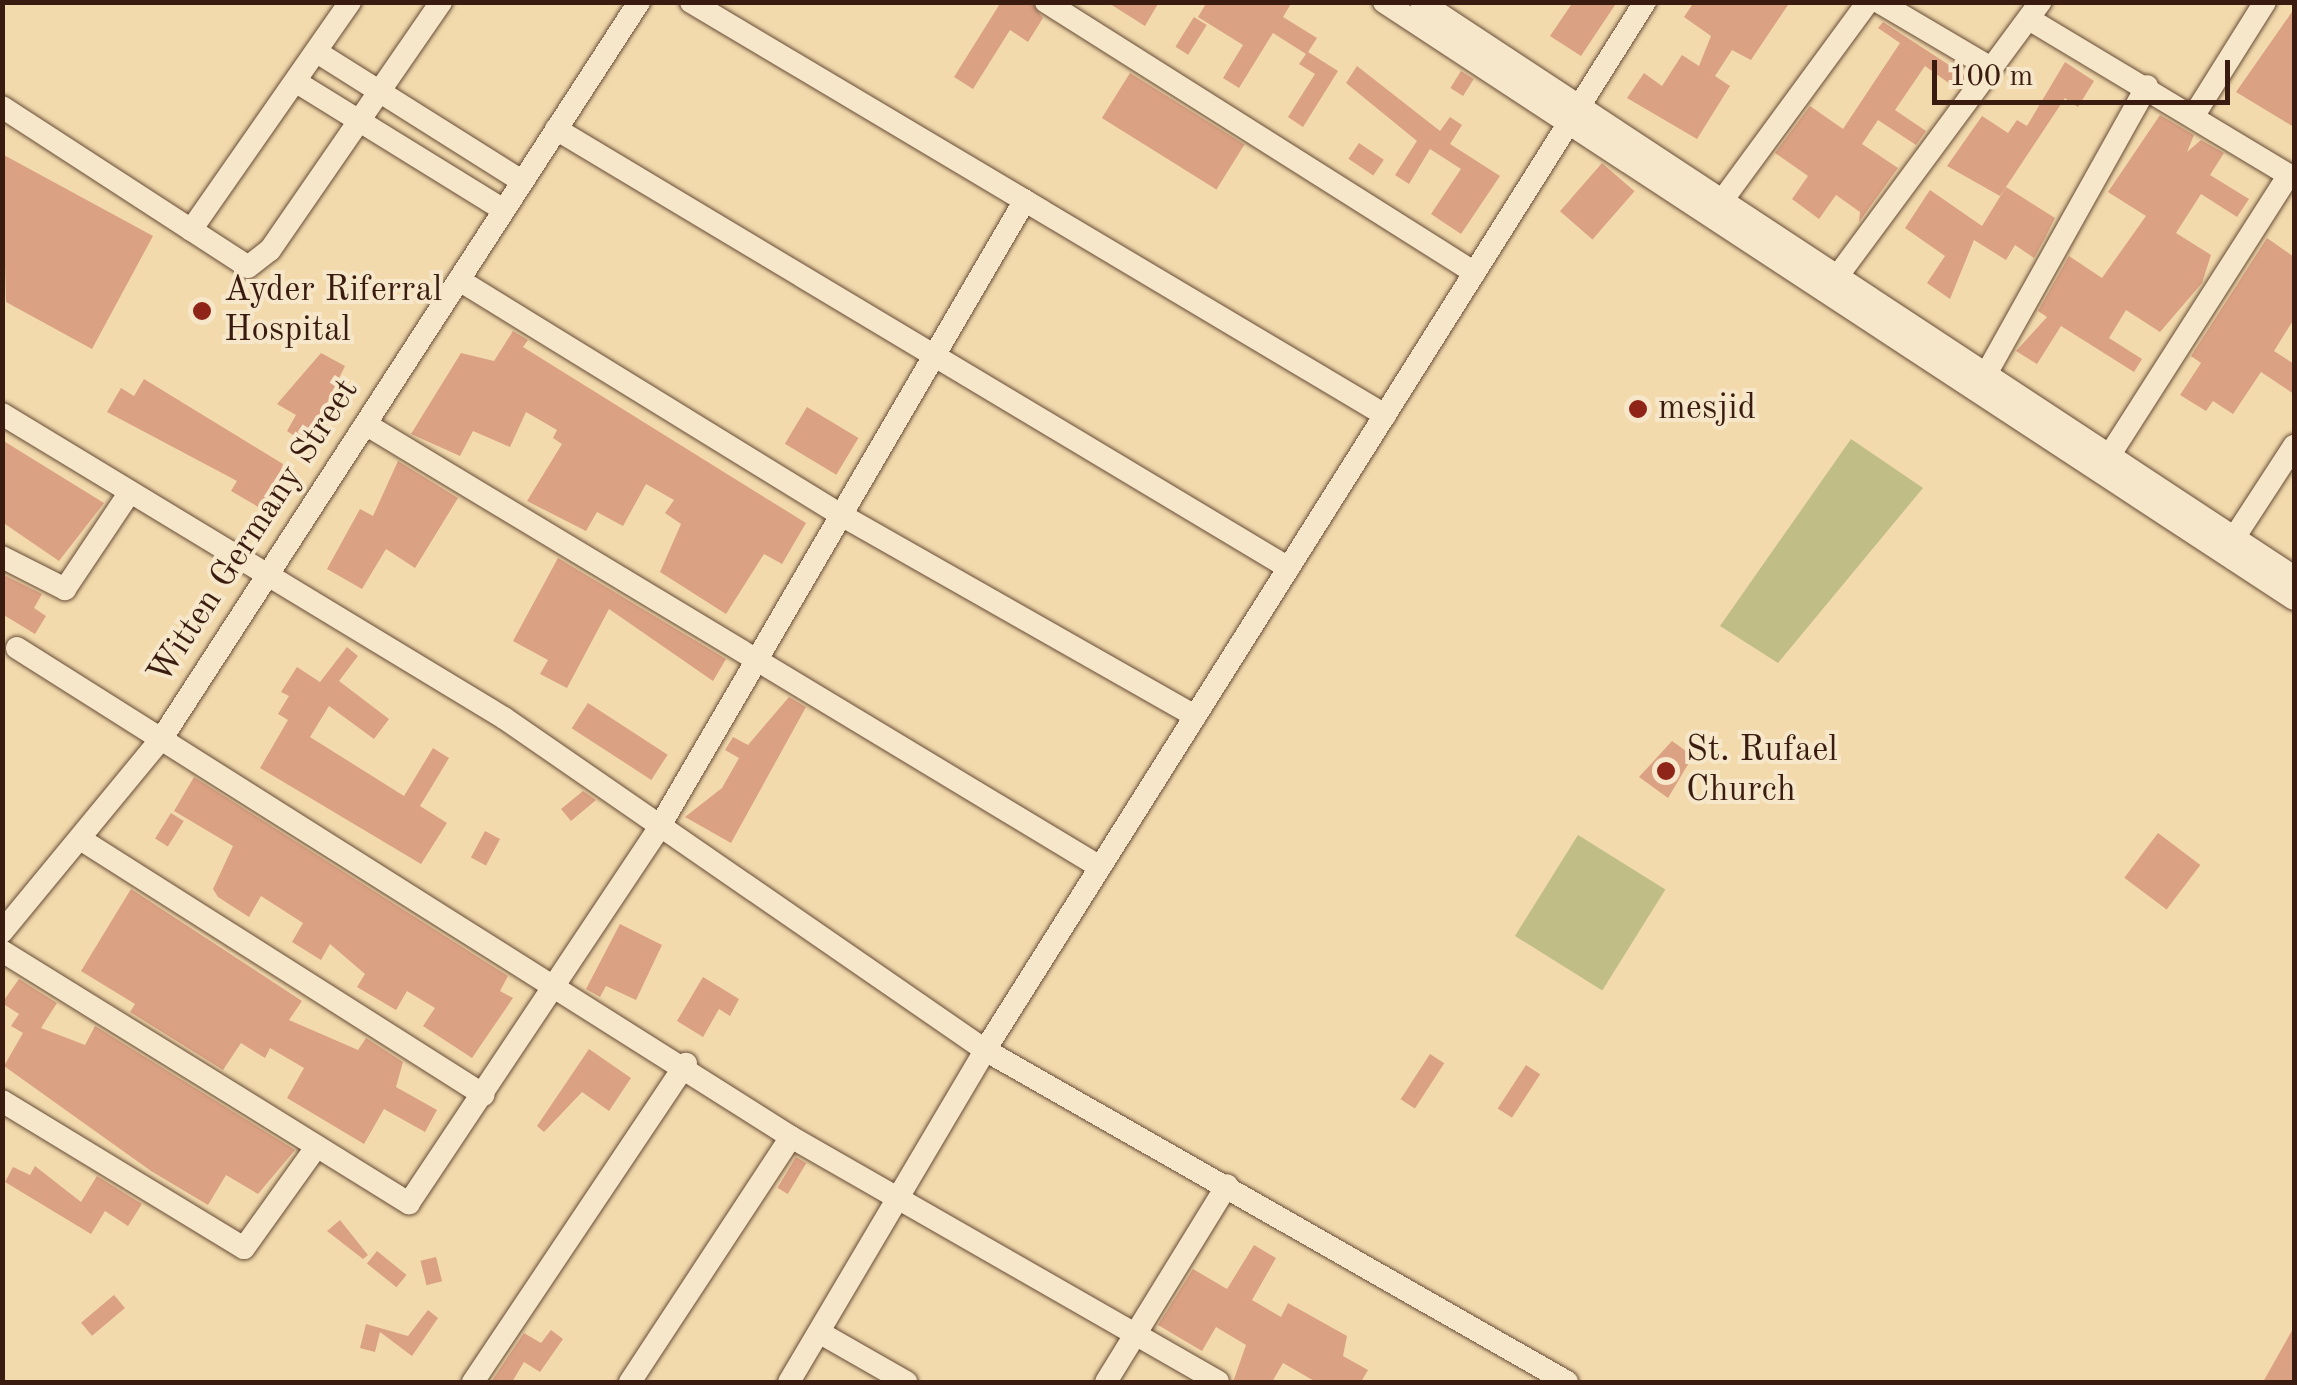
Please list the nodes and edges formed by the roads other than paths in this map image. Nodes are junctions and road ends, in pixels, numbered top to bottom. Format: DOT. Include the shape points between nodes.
graph roads {
  1 [pos="350,2"];
  2 [pos="441,2"];
  3 [pos="639,2"];
  4 [pos="692,2"];
  5 [pos="1384,2"];
  6 [pos="1421,2"];
  7 [pos="1645,2"];
  8 [pos="1868,2"];
  9 [pos="1879,2"];
  10 [pos="2265,2"];
  11 [pos="1056,5"];
  12 [pos="2034,10"];
  13 [pos="320,54"];
  14 [pos="1990,68"];
  15 [pos="298,83"];
  16 [pos="2146,86"];
  17 [pos="382,90"];
  18 [pos="2,106"];
  19 [pos="2196,112"];
  20 [pos="363,120"];
  21 [pos="1571,120"];
  22 [pos="556,129"];
  23 [pos="2292,176"];
  24 [pos="522,181"];
  25 [pos="1024,200"];
  26 [pos="504,210"];
  27 [pos="1714,211"];
  28 [pos="191,230"];
  29 [pos="1475,273"];
  30 [pos="459,280"];
  31 [pos="1830,286"];
  32 [pos="933,354"];
  33 [pos="1985,376"];
  34 [pos="2,414"];
  35 [pos="1386,415"];
  36 [pos="367,424"];
  37 [pos="2294,446"];
  38 [pos="2103,466"];
  39 [pos="128,495"];
  40 [pos="843,516"];
  41 [pos="2234,538"];
  42 [pos="2,558"];
  43 [pos="1289,568"];
  44 [pos="268,574"];
  45 [pos="2294,578"];
  46 [pos="2294,599"];
  47 [pos="17,648"];
  48 [pos="758,666"];
  49 [pos="1195,716"];
  50 [pos="162,738"];
  51 [pos="657,831"];
  52 [pos="85,842"];
  53 [pos="1100,867"];
  54 [pos="2,932"];
  55 [pos="2,950"];
  56 [pos="558,984"];
  57 [pos="985,1050"];
  58 [pos="686,1064"];
  59 [pos="483,1095"];
  60 [pos="2,1101"];
  61 [pos="791,1137"];
  62 [pos="318,1146"];
  63 [pos="1227,1185"];
  64 [pos="896,1204"];
  65 [pos="822,1334"];
  66 [pos="1136,1334"];
  67 [pos="473,1382"];
  68 [pos="630,1382"];
  69 [pos="789,1382"];
  70 [pos="906,1382"];
  71 [pos="1106,1382"];
  72 [pos="1218,1382"];
  73 [pos="1567,1382"];
  1 -- 13 [label="street"];
  2 -- 17 [label="street"];
  3 -- 22 [label="street, Witten Germany Street"];
  4 -- 25 [label="street"];
  5 -- 21 [label="street"];
  6 -- 21 [label="street"];
  7 -- 21 [label="street"];
  8 -- 27 [label="street"];
  9 -- 14 [label="street"];
  10 -- 19 [label="street"];
  11 -- 29 [label="street"];
  12 -- 14 [label="street"];
  12 -- 16 [label="street"];
  13 -- 15 [label="street"];
  13 -- 17 [label="street"];
  14 -- 31 [label="street"];
  15 -- 20 [label="street"];
  15 -- 28 [label="street"];
  16 -- 19 [label="street"];
  16 -- 33 [label="street"];
  17 -- 20 [label="street"];
  17 -- 24 [label="street"];
  18 -- 28 [label="street"];
  19 -- 23 [label="street"];
  20 -- 26 [label="street"];
  20 -- 28 [label="street" via="255,266 238,265"];
  21 -- 27 [label="street"];
  21 -- 29 [label="street"];
  22 -- 24 [label="street, Witten Germany Street"];
  22 -- 32 [label="street"];
  23 -- 38 [label="street"];
  24 -- 26 [label="street, Witten Germany Street"];
  25 -- 32 [label="street"];
  25 -- 35 [label="street"];
  26 -- 30 [label="street, Witten Germany Street"];
  27 -- 31 [label="street"];
  29 -- 35 [label="street"];
  30 -- 36 [label="street, Witten Germany Street"];
  30 -- 40 [label="street"];
  31 -- 33 [label="street"];
  31 -- 38 [label="street"];
  32 -- 40 [label="street"];
  32 -- 43 [label="street"];
  33 -- 38 [label="street"];
  34 -- 39 [label="street"];
  35 -- 43 [label="street"];
  36 -- 44 [label="street, Witten Germany Street"];
  36 -- 48 [label="street"];
  37 -- 41 [label="street"];
  38 -- 41 [label="street"];
  38 -- 46 [label="street"];
  39 -- 42 [label="street" via="62,591"];
  39 -- 44 [label="street"];
  40 -- 48 [label="street"];
  40 -- 49 [label="street"];
  41 -- 45 [label="street"];
  43 -- 49 [label="street"];
  44 -- 50 [label="street, Witten Germany Street"];
  44 -- 51 [label="street" via="504,718"];
  47 -- 50 [label="street"];
  48 -- 51 [label="street"];
  48 -- 53 [label="street"];
  49 -- 53 [label="street"];
  50 -- 52 [label="street, Witten Germany Street"];
  50 -- 56 [label="street"];
  51 -- 56 [label="street"];
  51 -- 57 [label="street"];
  52 -- 54 [label="street, Witten Germany Street"];
  52 -- 59 [label="street"];
  53 -- 57 [label="street"];
  55 -- 62 [label="street"];
  56 -- 58 [label="street"];
  56 -- 59 [label="street"];
  57 -- 63 [label="street"];
  57 -- 64 [label="street"];
  58 -- 61 [label="street"];
  58 -- 67 [label="street"];
  59 -- 62 [label="street" via="409,1203"];
  60 -- 62 [label="street" via="244,1248"];
  61 -- 64 [label="street"];
  61 -- 68 [label="street"];
  63 -- 66 [label="street"];
  63 -- 73 [label="street"];
  64 -- 65 [label="street"];
  64 -- 66 [label="street"];
  65 -- 69 [label="street"];
  65 -- 70 [label="street"];
  66 -- 71 [label="street"];
  66 -- 72 [label="street"];
}
